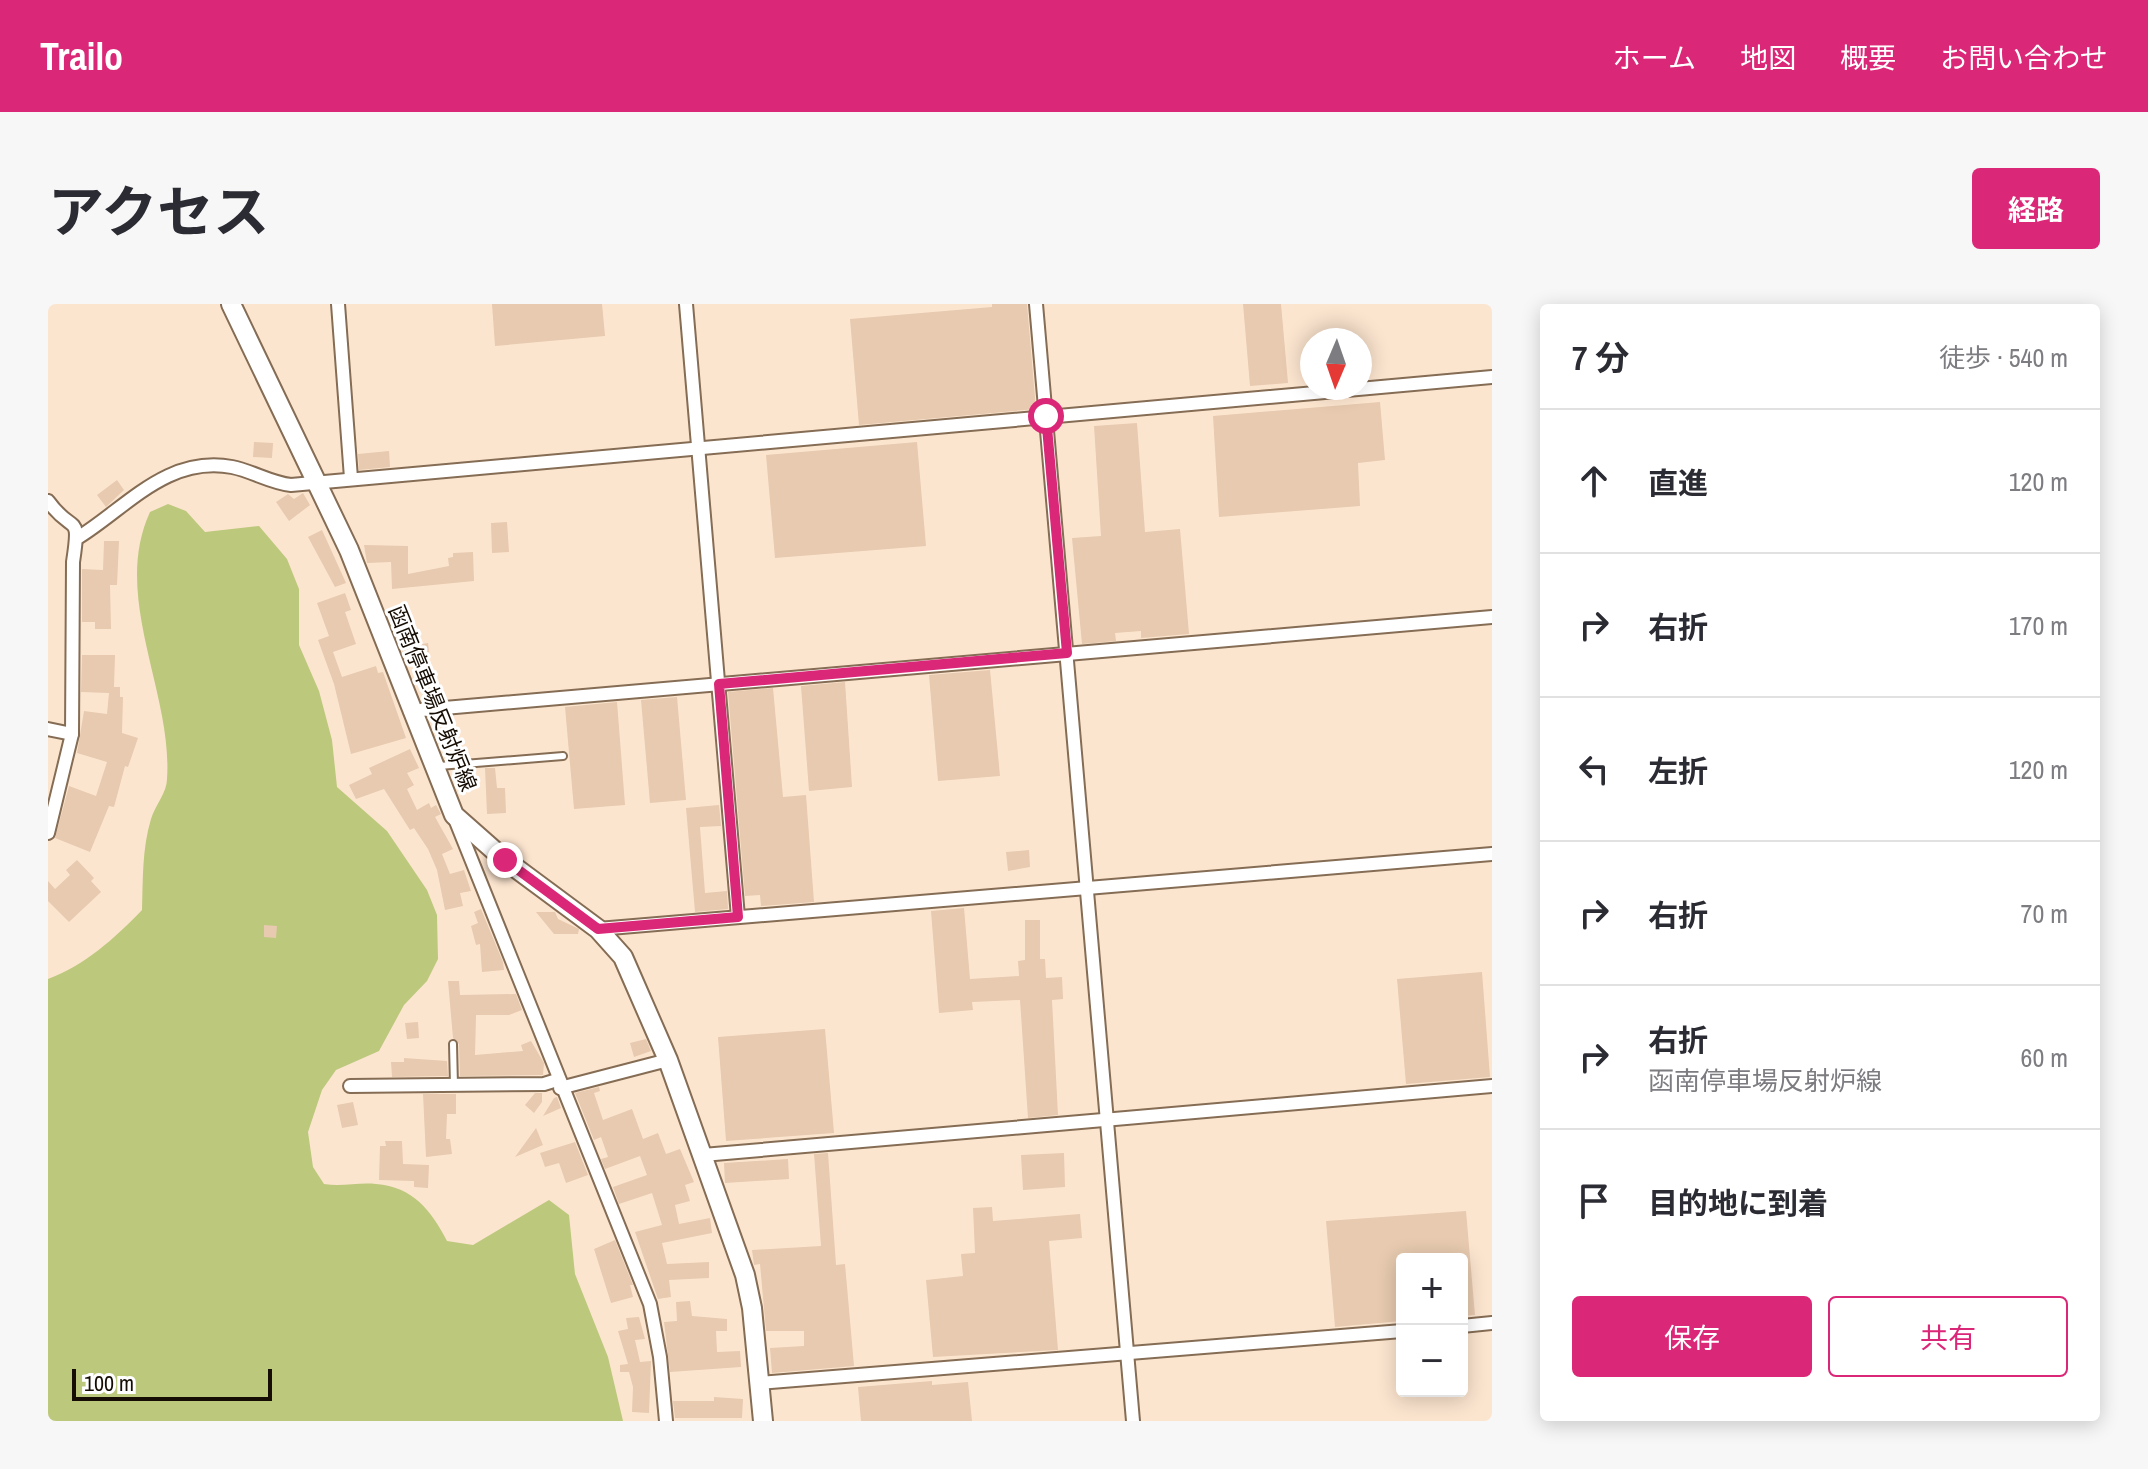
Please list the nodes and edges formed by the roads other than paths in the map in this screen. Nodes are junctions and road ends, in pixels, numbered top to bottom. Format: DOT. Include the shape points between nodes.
graph roads {
  1 [pos="231,304"];
  2 [pos="338,304"];
  3 [pos="686,304"];
  4 [pos="1036,304"];
  5 [pos="1492,377"];
  6 [pos="1046,416"];
  7 [pos="698,447"];
  8 [pos="351,478"];
  9 [pos="319,488"];
  10 [pos="48,501"];
  11 [pos="79,537"];
  12 [pos="1492,617"];
  13 [pos="1067,653"];
  14 [pos="719,684"];
  15 [pos="410,711"];
  16 [pos="48,729"];
  17 [pos="72,734"];
  18 [pos="563,756"];
  19 [pos="434,766"];
  20 [pos="454,815"];
  21 [pos="48,833"];
  22 [pos="1492,854"];
  23 [pos="1087,888"];
  24 [pos="738,917"];
  25 [pos="598,929"];
  26 [pos="453,1044"];
  27 [pos="668,1060"];
  28 [pos="559,1084"];
  29 [pos="350,1086"];
  30 [pos="454,1086"];
  31 [pos="1492,1086"];
  32 [pos="1106,1119"];
  33 [pos="703,1155"];
  34 [pos="1492,1323"];
  35 [pos="1468,1325"];
  36 [pos="1396,1332"];
  37 [pos="1127,1354"];
  38 [pos="759,1383"];
  39 [pos="666,1421"];
  40 [pos="763,1421"];
  41 [pos="1133,1421"];
  1 -- 9 [label="main road, 函南停車場反射炉線"];
  2 -- 8 [label="street"];
  3 -- 7 [label="street"];
  4 -- 6 [label="street"];
  5 -- 6 [label="street"];
  6 -- 7 [label="street"];
  6 -- 13 [label="street"];
  7 -- 8 [label="street"];
  7 -- 14 [label="street"];
  8 -- 9 [label="street"];
  9 -- 11 [label="street" via="286,485 232,467 196,467 144,487"];
  9 -- 15 [label="main road, 函南停車場反射炉線" via="349,550"];
  10 -- 11 [label="street"];
  11 -- 17 [label="street" via="73,562"];
  12 -- 13 [label="street"];
  13 -- 14 [label="street"];
  13 -- 23 [label="street"];
  14 -- 15 [label="street"];
  14 -- 24 [label="street"];
  15 -- 19 [label="main road, 函南停車場反射炉線"];
  16 -- 17 [label="street"];
  17 -- 21 [label="street"];
  18 -- 19 [label="lane"];
  19 -- 20 [label="main road, 函南停車場反射炉線"];
  20 -- 25 [label="main road, 函南停車場反射炉線"];
  20 -- 28 [label="street"];
  22 -- 23 [label="street"];
  23 -- 24 [label="street"];
  23 -- 32 [label="street"];
  24 -- 25 [label="street"];
  25 -- 27 [label="main road, 函南停車場反射炉線" via="633,974"];
  26 -- 30 [label="lane"];
  27 -- 28 [label="street"];
  27 -- 33 [label="main road, 函南停車場反射炉線"];
  28 -- 30 [label="street"];
  28 -- 39 [label="street" via="650,1304"];
  29 -- 30 [label="street"];
  31 -- 32 [label="street"];
  32 -- 33 [label="street"];
  32 -- 37 [label="street"];
  33 -- 38 [label="main road, 函南停車場反射炉線" via="745,1275"];
  34 -- 35 [label="street"];
  36 -- 37 [label="street"];
  37 -- 38 [label="street"];
  37 -- 41 [label="street"];
  38 -- 40 [label="main road, 函南停車場反射炉線"];
}
